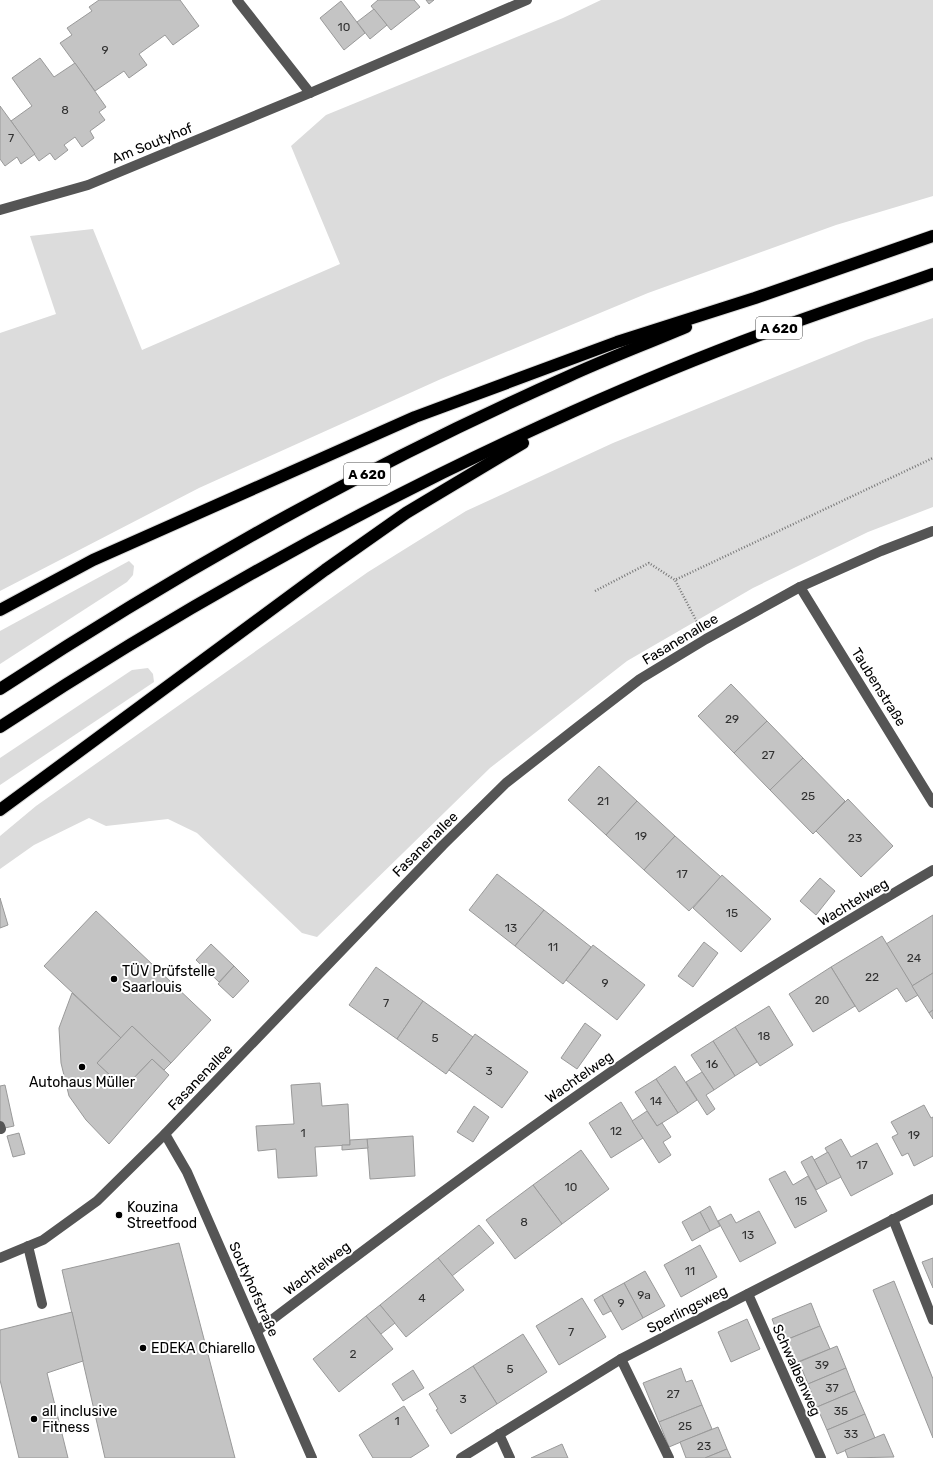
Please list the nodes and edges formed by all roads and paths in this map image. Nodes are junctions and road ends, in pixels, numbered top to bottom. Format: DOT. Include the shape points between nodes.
graph roads {
  1 [pos="238,0"];
  2 [pos="525,0"];
  3 [pos="310,93"];
  4 [pos="0,210"];
  5 [pos="933,236"];
  6 [pos="933,274"];
  7 [pos="755,298"];
  8 [pos="627,389"];
  9 [pos="933,459"];
  10 [pos="933,531"];
  11 [pos="675,580"];
  12 [pos="800,587"];
  13 [pos="595,591"];
  14 [pos="0,610"];
  15 [pos="706,639"];
  16 [pos="0,688"];
  17 [pos="0,727"];
  18 [pos="933,803"];
  19 [pos="0,810"];
  20 [pos="933,870"];
  21 [pos="165,1134"];
  22 [pos="933,1199"];
  23 [pos="893,1219"];
  24 [pos="28,1246"];
  25 [pos="0,1258"];
  26 [pos="748,1294"];
  27 [pos="42,1304"];
  28 [pos="933,1320"];
  29 [pos="257,1331"];
  30 [pos="621,1359"];
  31 [pos="499,1434"];
  32 [pos="312,1458"];
  33 [pos="461,1458"];
  34 [pos="510,1458"];
  35 [pos="669,1458"];
  36 [pos="821,1458"];
  1 -- 3 [label="street"];
  2 -- 3 [label="street, Am Soutyhof"];
  3 -- 4 [label="street, Am Soutyhof" via="88,185"];
  5 -- 7 [label="highway, A 620"];
  6 -- 8 [label="highway, A 620" via="765,333"];
  7 -- 14 [label="highway" via="617,342 415,417 93,560"];
  7 -- 16 [label="highway, A 620" via="567,377 443,435 310,503 169,582"];
  8 -- 17 [label="highway, A 620" via="459,465 327,533 179,616 70,681"];
  8 -- 19 [label="highway" via="530,439 406,513"];
  9 -- 11 [label="path"];
  10 -- 12 [label="street, Fasanenallee"];
  11 -- 13 [label="path" via="649,563"];
  11 -- 15 [label="path"];
  12 -- 15 [label="street, Fasanenallee"];
  12 -- 18 [label="street, Taubenstraße"];
  15 -- 21 [label="street, Fasanenallee" via="640,679 506,783"];
  20 -- 29 [label="street, Wachtelweg" via="686,1021 593,1084 441,1192"];
  21 -- 24 [label="street, Fasanenallee" via="97,1201 43,1240"];
  21 -- 29 [label="street, Soutyhofstraße" via="187,1172"];
  22 -- 23 [label="street, Sperlingsweg"];
  23 -- 26 [label="street, Sperlingsweg"];
  23 -- 28 [label="street"];
  24 -- 25 [label="street, Fasanenallee"];
  24 -- 27 [label="street"];
  26 -- 30 [label="street, Sperlingsweg"];
  26 -- 36 [label="street, Schwalbenweg"];
  29 -- 32 [label="street, Soutyhofstraße"];
  30 -- 31 [label="street, Sperlingsweg"];
  30 -- 35 [label="street"];
  31 -- 33 [label="street, Sperlingsweg"];
  31 -- 34 [label="street"];
}
